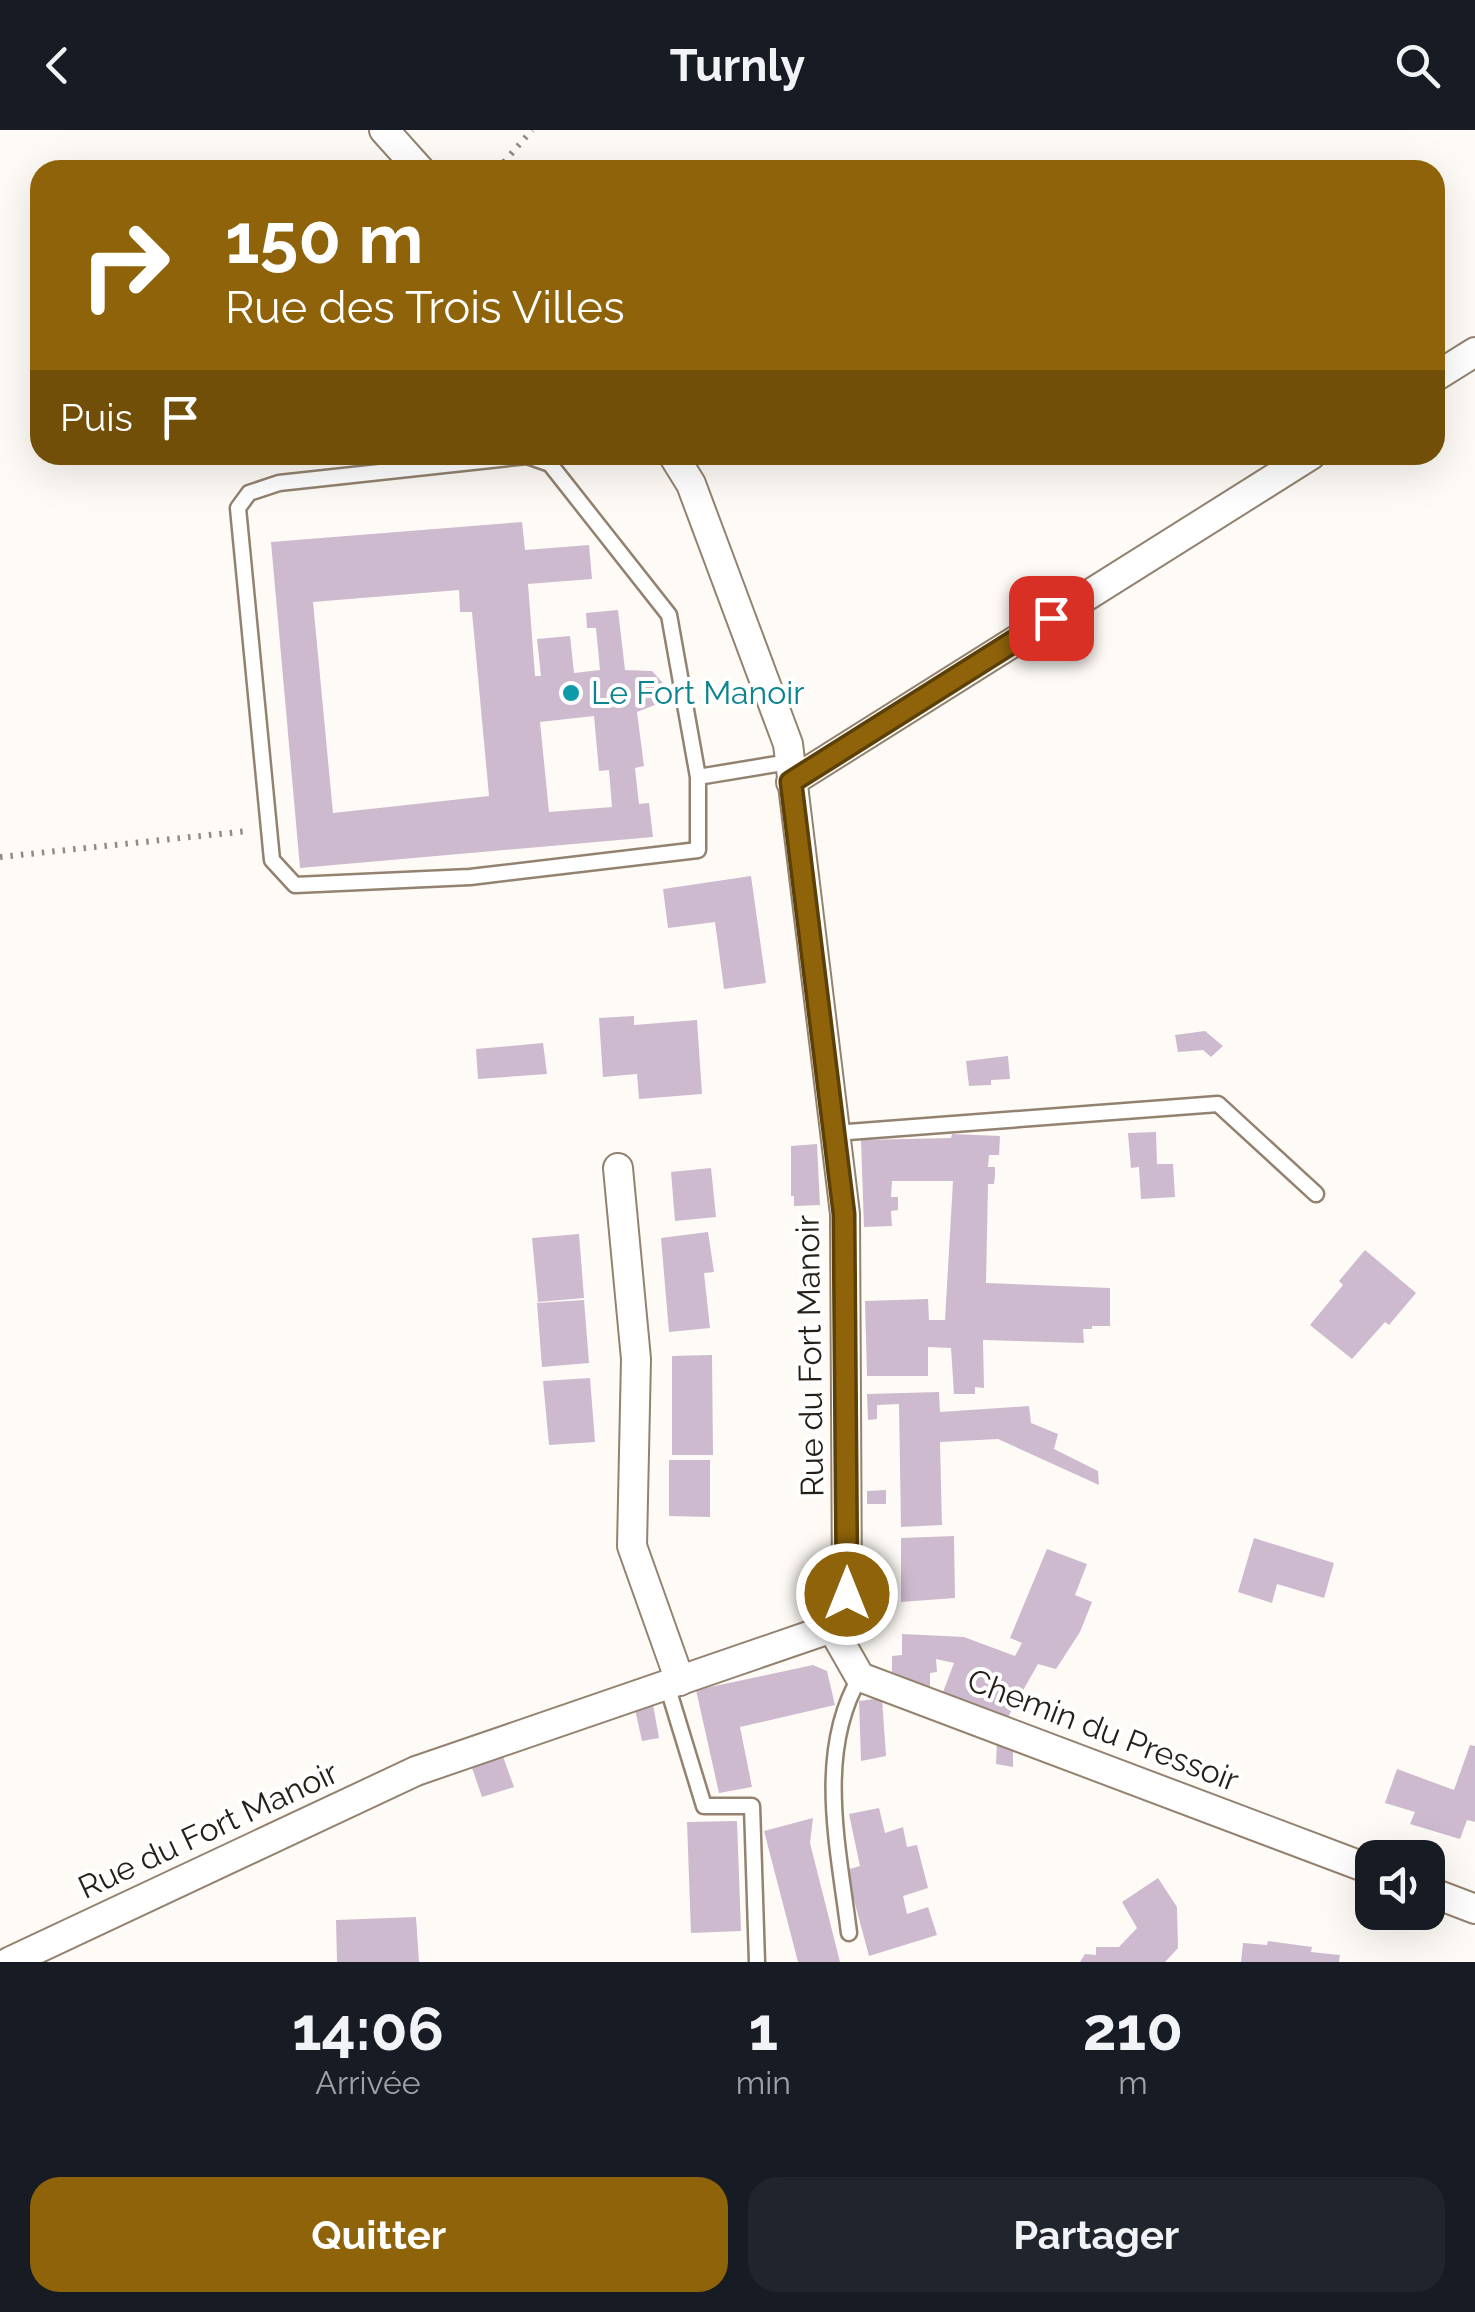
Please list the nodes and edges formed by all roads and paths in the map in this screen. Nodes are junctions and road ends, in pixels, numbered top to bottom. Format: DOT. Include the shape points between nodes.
graph roads {
  1 [pos="384,130"];
  2 [pos="532,130"];
  3 [pos="411,160"];
  4 [pos="506,160"];
  5 [pos="1475,352"];
  6 [pos="1445,371"];
  7 [pos="445,465"];
  8 [pos="551,465"];
  9 [pos="679,465"];
  10 [pos="1295,465"];
  11 [pos="790,772"];
  12 [pos="698,777"];
  13 [pos="269,829"];
  14 [pos="0,857"];
  15 [pos="835,1133"];
  16 [pos="618,1168"];
  17 [pos="1316,1194"];
  18 [pos="832,1628"];
  19 [pos="860,1677"];
  20 [pos="674,1683"];
  21 [pos="1355,1864"];
  22 [pos="1445,1898"];
  23 [pos="1475,1909"];
  24 [pos="849,1933"];
  25 [pos="8,1962"];
  26 [pos="757,1962"];
  1 -- 3 [label="street"];
  2 -- 4 [label="path"];
  5 -- 6 [label="street"];
  7 -- 13 [label="lane" via="280,483 249,492 238,508"];
  8 -- 12 [label="lane" via="669,615"];
  9 -- 11 [label="street, Rue du Fort Manoir" via="788,744"];
  10 -- 11 [label="street"];
  11 -- 12 [label="lane"];
  11 -- 15 [label="street, Rue du Fort Manoir"];
  12 -- 13 [label="lane" via="698,850 470,877 295,886 272,860"];
  13 -- 14 [label="path"];
  15 -- 17 [label="lane" via="1218,1104"];
  15 -- 18 [label="street, Rue du Fort Manoir" via="844,1214 847,1594"];
  16 -- 20 [label="street" via="636,1359 632,1546"];
  18 -- 19 [label="street"];
  18 -- 20 [label="street, Rue du Fort Manoir"];
  19 -- 21 [label="street, Chemin du Pressoir"];
  19 -- 24 [label="lane" via="846,1702 832,1784"];
  20 -- 25 [label="street, Rue du Fort Manoir" via="416,1771"];
  20 -- 26 [label="lane" via="704,1806 752,1806"];
  22 -- 23 [label="street"];
}
